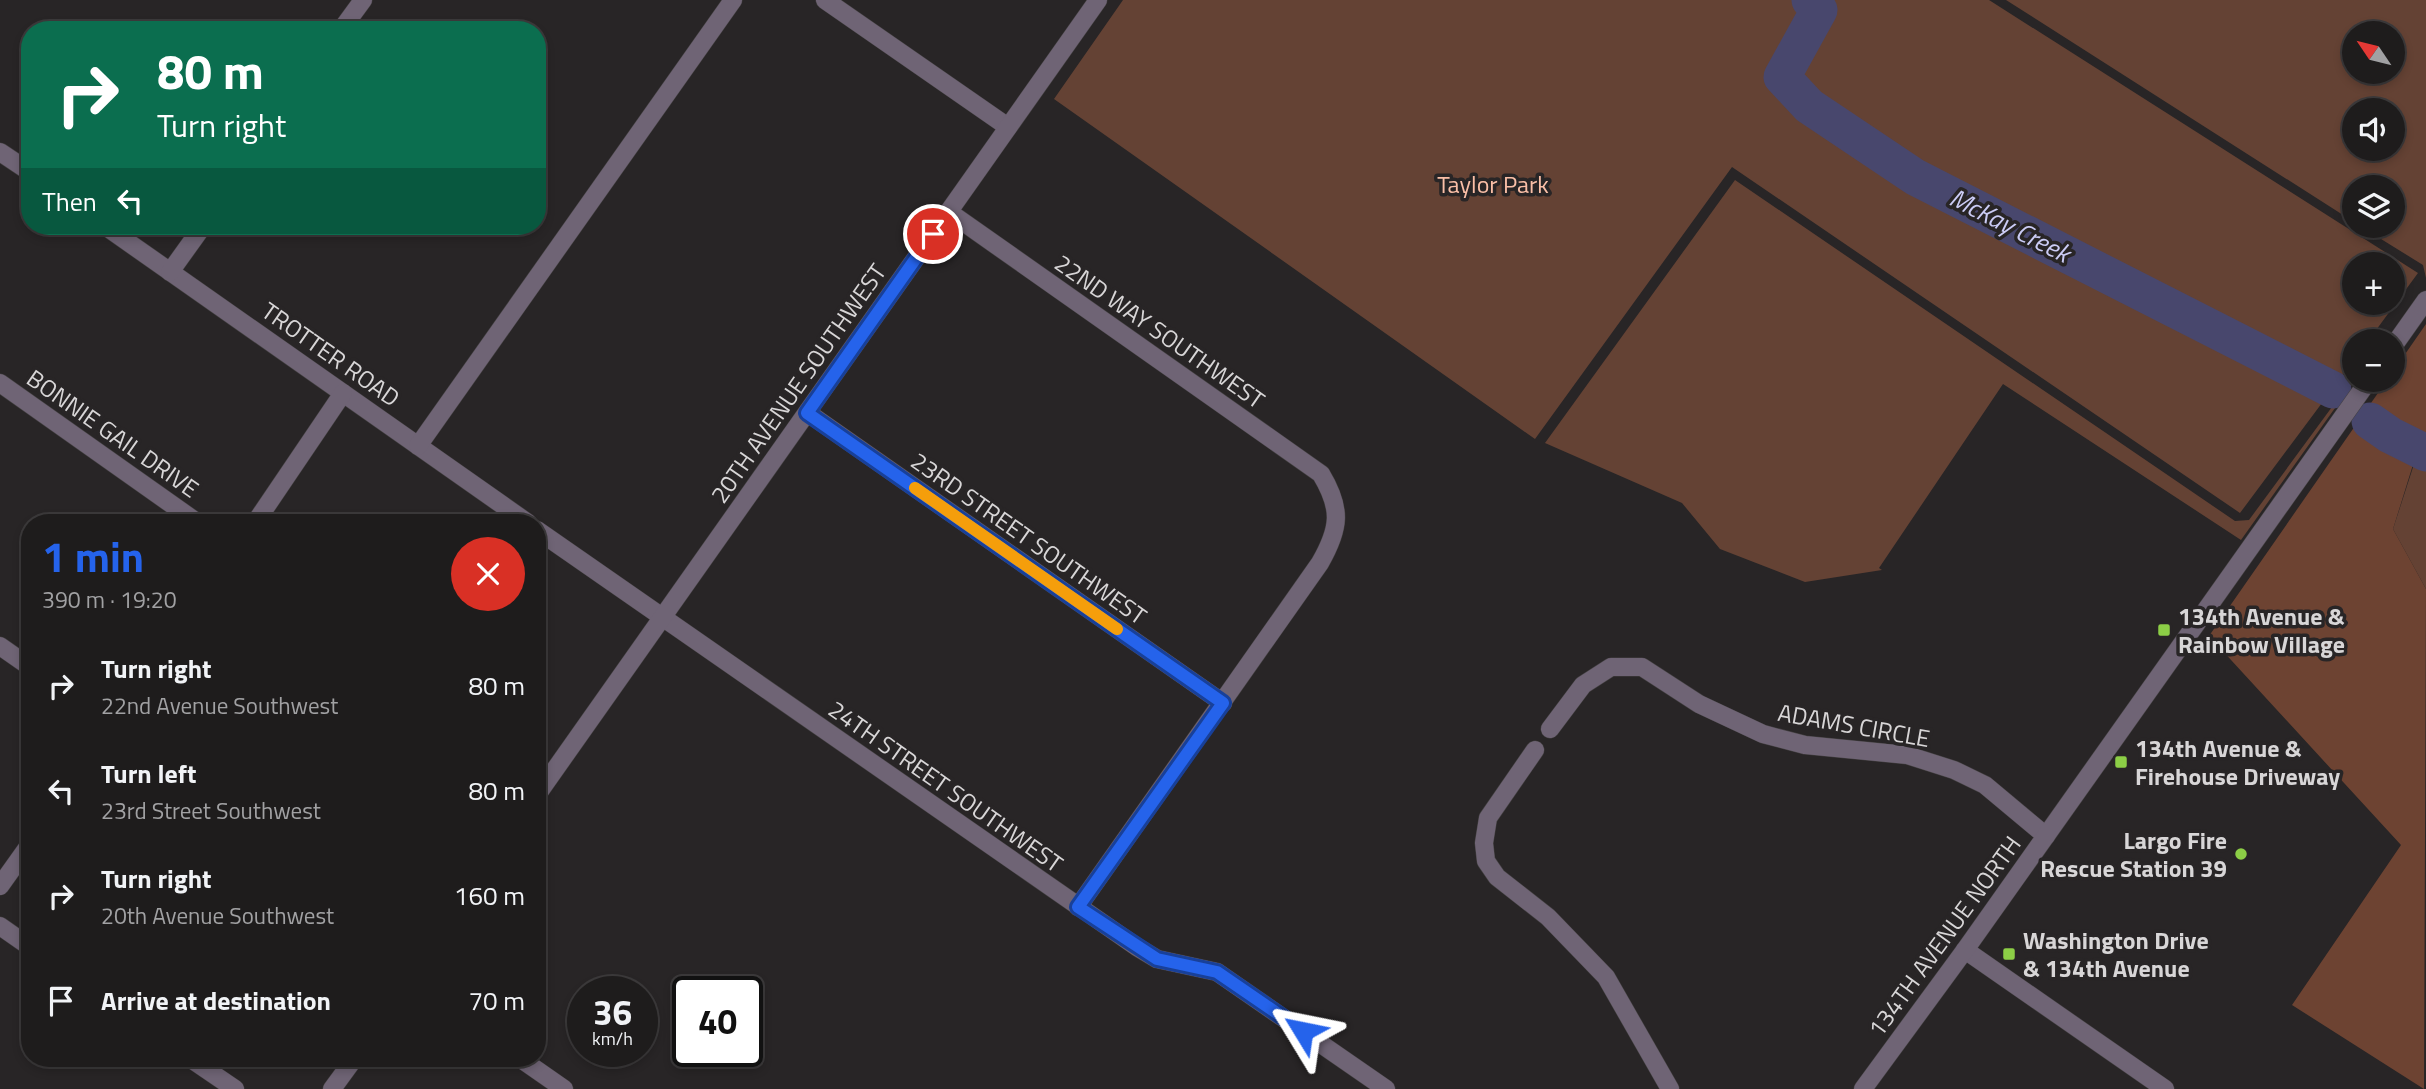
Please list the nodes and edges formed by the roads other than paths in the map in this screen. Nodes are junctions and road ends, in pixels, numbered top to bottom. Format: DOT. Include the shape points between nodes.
graph roads {
  1 [pos="363,0"];
  2 [pos="733,0"];
  3 [pos="825,0"];
  4 [pos="1098,0"];
  5 [pos="348,21"];
  6 [pos="1008,127"];
  7 [pos="0,152"];
  8 [pos="21,167"];
  9 [pos="949,212"];
  10 [pos="118,235"];
  11 [pos="197,235"];
  12 [pos="170,272"];
  13 [pos="2426,300"];
  14 [pos="2405,330"];
  15 [pos="0,383"];
  16 [pos="2361,392"];
  17 [pos="343,393"];
  18 [pos="807,413"];
  19 [pos="418,446"];
  20 [pos="185,514"];
  21 [pos="261,514"];
  22 [pos="515,514"];
  23 [pos="546,536"];
  24 [pos="661,617"];
  25 [pos="0,646"];
  26 [pos="21,661"];
  27 [pos="1223,703"];
  28 [pos="1550,729"];
  29 [pos="1535,750"];
  30 [pos="546,781"];
  31 [pos="2046,836"];
  32 [pos="21,857"];
  33 [pos="0,887"];
  34 [pos="1078,907"];
  35 [pos="0,926"];
  36 [pos="21,941"];
  37 [pos="1965,950"];
  38 [pos="203,1067"];
  39 [pos="348,1067"];
  40 [pos="532,1067"];
  41 [pos="235,1089"];
  42 [pos="332,1089"];
  43 [pos="564,1089"];
  44 [pos="1386,1089"];
  45 [pos="1670,1089"];
  46 [pos="1863,1089"];
  47 [pos="2165,1089"];
  1 -- 5 [label="street"];
  2 -- 19 [label="street"];
  3 -- 6 [label="street"];
  4 -- 6 [label="street, 20TH AVENUE SOUTHWEST"];
  6 -- 9 [label="street, 20TH AVENUE SOUTHWEST"];
  7 -- 8 [label="street"];
  9 -- 18 [label="street, 20TH AVENUE SOUTHWEST"];
  9 -- 27 [label="street, 22ND WAY SOUTHWEST" via="1321,474 1335,497 1337,522 1330,546"];
  10 -- 12 [label="street, TROTTER ROAD"];
  11 -- 12 [label="street"];
  12 -- 17 [label="street, TROTTER ROAD"];
  13 -- 14 [label="street"];
  15 -- 20 [label="street, BONNIE GAIL DRIVE"];
  16 -- 31 [label="street, 134TH AVENUE NORTH"];
  17 -- 19 [label="street, TROTTER ROAD"];
  17 -- 21 [label="street"];
  18 -- 24 [label="street, 20TH AVENUE SOUTHWEST"];
  18 -- 27 [label="street, 23RD STREET SOUTHWEST"];
  19 -- 22 [label="street, TROTTER ROAD"];
  23 -- 24 [label="street"];
  24 -- 30 [label="street, 20TH AVENUE SOUTHWEST"];
  24 -- 34 [label="street, 24TH STREET SOUTHWEST"];
  25 -- 26 [label="street"];
  27 -- 34 [label="street"];
  28 -- 31 [label="street, ADAMS CIRCLE" via="1583,685 1611,667 1642,667 1699,704 1763,734 1805,745 1907,755 1954,770 1985,785"];
  29 -- 45 [label="street" via="1488,818 1486,861 1497,877 1548,917 1606,976"];
  31 -- 37 [label="street, 134TH AVENUE NORTH"];
  32 -- 33 [label="street"];
  34 -- 44 [label="street, 24TH STREET SOUTHWEST" via="1157,959 1217,972"];
  35 -- 36 [label="street"];
  37 -- 46 [label="street, 134TH AVENUE NORTH"];
  37 -- 47 [label="street"];
  38 -- 41 [label="street"];
  39 -- 42 [label="street"];
  40 -- 43 [label="street"];
}
